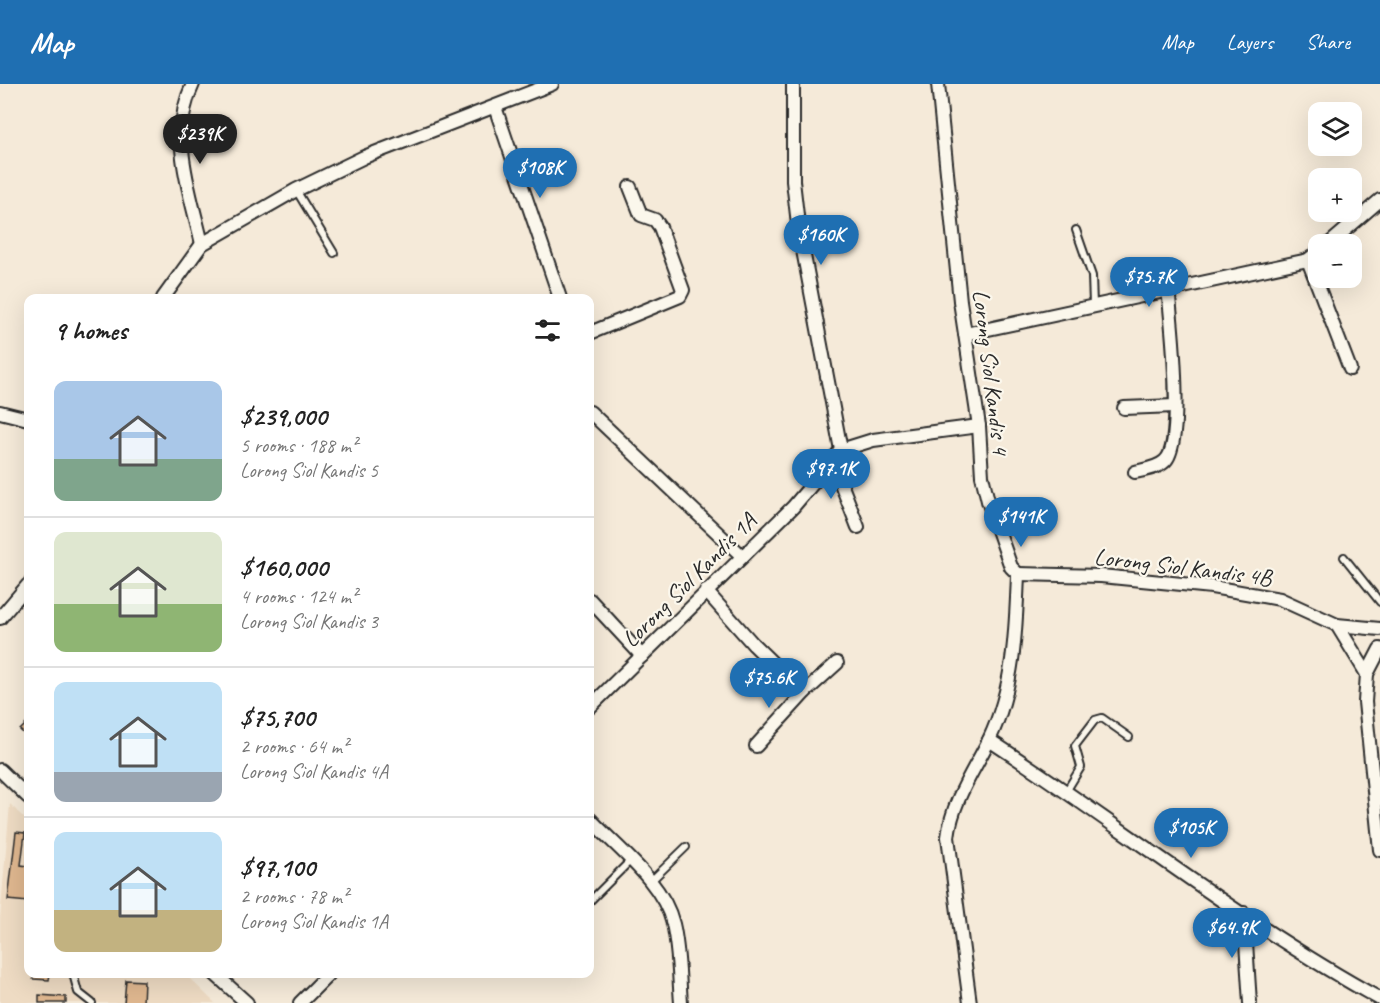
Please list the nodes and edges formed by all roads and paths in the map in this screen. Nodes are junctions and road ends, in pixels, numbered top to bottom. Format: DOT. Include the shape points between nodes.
graph roads {
  1 [pos="193,84"];
  2 [pos="552,84"];
  3 [pos="793,84"];
  4 [pos="938,84"];
  5 [pos="495,107"];
  6 [pos="630,187"];
  7 [pos="296,190"];
  8 [pos="1378,205"];
  9 [pos="1076,230"];
  10 [pos="1342,234"];
  11 [pos="201,244"];
  12 [pos="334,253"];
  13 [pos="1308,260"];
  14 [pos="1168,288"];
  15 [pos="1319,288"];
  16 [pos="166,294"];
  17 [pos="559,294"];
  18 [pos="1093,305"];
  19 [pos="594,331"];
  20 [pos="965,334"];
  21 [pos="1350,369"];
  22 [pos="1175,406"];
  23 [pos="1124,408"];
  24 [pos="0,412"];
  25 [pos="594,416"];
  26 [pos="24,418"];
  27 [pos="980,426"];
  28 [pos="841,450"];
  29 [pos="833,463"];
  30 [pos="1135,472"];
  31 [pos="858,527"];
  32 [pos="742,556"];
  33 [pos="1344,557"];
  34 [pos="1018,574"];
  35 [pos="24,590"];
  36 [pos="706,591"];
  37 [pos="1380,602"];
  38 [pos="594,604"];
  39 [pos="0,618"];
  40 [pos="1337,625"];
  41 [pos="1380,629"];
  42 [pos="1380,649"];
  43 [pos="642,656"];
  44 [pos="837,663"];
  45 [pos="1367,674"];
  46 [pos="805,692"];
  47 [pos="594,703"];
  48 [pos="1130,737"];
  49 [pos="989,740"];
  50 [pos="756,746"];
  51 [pos="0,770"];
  52 [pos="1067,790"];
  53 [pos="24,793"];
  54 [pos="594,829"];
  55 [pos="1379,831"];
  56 [pos="686,847"];
  57 [pos="1380,850"];
  58 [pos="630,861"];
  59 [pos="650,882"];
  60 [pos="594,897"];
  61 [pos="1244,914"];
  62 [pos="74,978"];
  63 [pos="219,978"];
  64 [pos="325,978"];
  65 [pos="1380,999"];
  66 [pos="92,1003"];
  67 [pos="247,1003"];
  68 [pos="300,1003"];
  69 [pos="681,1003"];
  70 [pos="970,1003"];
  71 [pos="1250,1003"];
  1 -- 11 [label="street" via="180,126 183,160"];
  2 -- 5 [label="street"];
  3 -- 28 [label="street" via="793,181 798,224"];
  4 -- 20 [label="street, Lorong Siol Kandis 4"];
  5 -- 7 [label="street" via="364,156"];
  5 -- 17 [label="street"];
  6 -- 19 [label="street" via="641,215 656,220 660,227 684,290 680,296"];
  7 -- 11 [label="street"];
  7 -- 12 [label="lane"];
  8 -- 10 [label="street"];
  9 -- 18 [label="lane" via="1092,276"];
  11 -- 16 [label="street"];
  13 -- 14 [label="street"];
  14 -- 18 [label="street"];
  14 -- 22 [label="street" via="1177,379"];
  15 -- 21 [label="street"];
  18 -- 20 [label="street"];
  20 -- 27 [label="street, Lorong Siol Kandis 4"];
  22 -- 23 [label="street"];
  22 -- 30 [label="street" via="1170,455 1161,464"];
  24 -- 26 [label="street"];
  25 -- 32 [label="street"];
  27 -- 28 [label="street" via="873,440"];
  27 -- 34 [label="street, Lorong Siol Kandis 4" via="985,491 1011,567"];
  28 -- 29 [label="street, Lorong Siol Kandis 1A"];
  29 -- 31 [label="street"];
  29 -- 32 [label="street, Lorong Siol Kandis 1A"];
  32 -- 36 [label="street, Lorong Siol Kandis 1A"];
  33 -- 37 [label="lane"];
  34 -- 40 [label="street, Lorong Siol Kandis 4B" via="1101,576 1212,587 1280,599"];
  34 -- 49 [label="street" via="1011,677"];
  35 -- 39 [label="street"];
  36 -- 43 [label="street, Lorong Siol Kandis 1A"];
  36 -- 46 [label="street" via="753,644"];
  38 -- 43 [label="street"];
  40 -- 41 [label="street"];
  40 -- 45 [label="street"];
  42 -- 45 [label="street"];
  43 -- 47 [label="street, Lorong Siol Kandis 1A"];
  44 -- 46 [label="street"];
  45 -- 55 [label="street" via="1365,702"];
  46 -- 50 [label="street"];
  48 -- 52 [label="lane" via="1102,718 1095,720 1075,746 1081,767"];
  49 -- 52 [label="street"];
  49 -- 70 [label="street" via="950,816 948,837"];
  51 -- 53 [label="street"];
  52 -- 61 [label="street"];
  54 -- 58 [label="street"];
  55 -- 57 [label="street"];
  56 -- 59 [label="lane"];
  58 -- 59 [label="street"];
  58 -- 60 [label="lane"];
  59 -- 69 [label="street" via="666,903 673,922"];
  61 -- 65 [label="street" via="1320,966"];
  61 -- 71 [label="street"];
  62 -- 66 [label="lane" via="78,992"];
  63 -- 67 [label="street"];
  64 -- 68 [label="street"];
}
